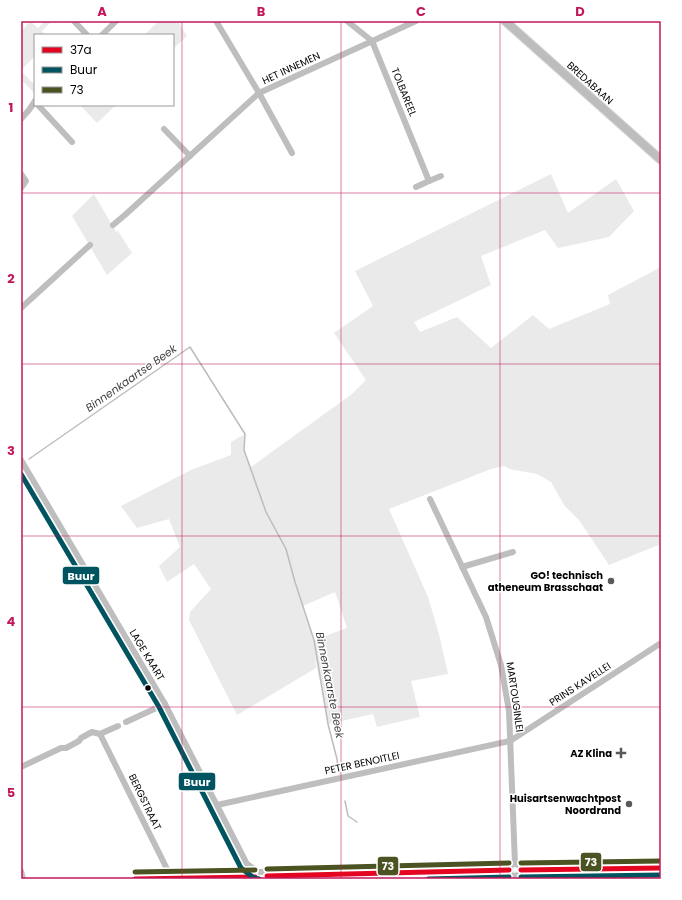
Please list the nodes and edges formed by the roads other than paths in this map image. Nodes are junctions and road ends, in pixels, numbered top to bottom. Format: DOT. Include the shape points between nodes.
graph roads {
  1 [pos="74,21"];
  2 [pos="116,21"];
  3 [pos="216,21"];
  4 [pos="347,21"];
  5 [pos="416,21"];
  6 [pos="505,21"];
  7 [pos="86,34"];
  8 [pos="103,34"];
  9 [pos="372,41"];
  10 [pos="259,93"];
  11 [pos="34,103"];
  12 [pos="39,106"];
  13 [pos="21,119"];
  14 [pos="164,129"];
  15 [pos="72,142"];
  16 [pos="292,153"];
  17 [pos="190,156"];
  18 [pos="661,160"];
  19 [pos="21,174"];
  20 [pos="441,176"];
  21 [pos="429,181"];
  22 [pos="416,187"];
  23 [pos="21,188"];
  24 [pos="112,225"];
  25 [pos="90,245"];
  26 [pos="21,308"];
  27 [pos="21,460"];
  28 [pos="430,499"];
  29 [pos="513,552"];
  30 [pos="462,567"];
  31 [pos="661,643"];
  32 [pos="165,704"];
  33 [pos="126,722"];
  34 [pos="118,726"];
  35 [pos="100,734"];
  36 [pos="510,741"];
  37 [pos="21,767"];
  38 [pos="217,805"];
  39 [pos="248,864"];
  40 [pos="515,867"];
  41 [pos="661,868"];
  42 [pos="21,871"];
  43 [pos="261,876"];
  44 [pos="243,877"];
  45 [pos="310,877"];
  46 [pos="515,878"];
  47 [pos="23,879"];
  48 [pos="135,879"];
  49 [pos="159,879"];
  50 [pos="172,879"];
  1 -- 7 [label="street"];
  2 -- 8 [label="street"];
  3 -- 10 [label="street"];
  4 -- 9 [label="street, TOLBAREEL"];
  5 -- 9 [label="street, HET INNEMEN"];
  6 -- 18 [label="main road, BREDABAAN"];
  9 -- 10 [label="street, HET INNEMEN"];
  9 -- 21 [label="street, TOLBAREEL"];
  10 -- 16 [label="street"];
  10 -- 17 [label="street, HET INNEMEN"];
  11 -- 13 [label="street"];
  12 -- 15 [label="street"];
  14 -- 17 [label="street"];
  17 -- 24 [label="street, HET INNEMEN"];
  19 -- 23 [label="street" via="26,181"];
  20 -- 21 [label="street"];
  21 -- 22 [label="street"];
  25 -- 26 [label="street"];
  27 -- 32 [label="street, LAGE KAART"];
  28 -- 30 [label="street, MARTOUGINLEI"];
  29 -- 30 [label="street"];
  30 -- 36 [label="street, MARTOUGINLEI" via="486,617 501,665 509,711"];
  31 -- 36 [label="street, PRINS KAVELLEI"];
  32 -- 33 [label="street"];
  32 -- 38 [label="street, LAGE KAART"];
  34 -- 35 [label="street"];
  35 -- 37 [label="street" via="92,732 79,742"];
  35 -- 50 [label="street, BERGSTRAAT"];
  36 -- 38 [label="street, PETER BENOITLEI"];
  36 -- 40 [label="street, MARTOUGINLEI"];
  38 -- 39 [label="street, LAGE KAART"];
  39 -- 43 [label="street, LAGE KAART"];
  39 -- 44 [label="street"];
  40 -- 41 [label="street"];
  40 -- 43 [label="street" via="488,865"];
  40 -- 45 [label="street"];
  40 -- 46 [label="street" via="519,875"];
  42 -- 47 [label="street"];
  43 -- 44 [label="street"];
  43 -- 45 [label="street"];
  44 -- 50 [label="street"];
  48 -- 49 [label="street"];
  49 -- 50 [label="street"];
}
